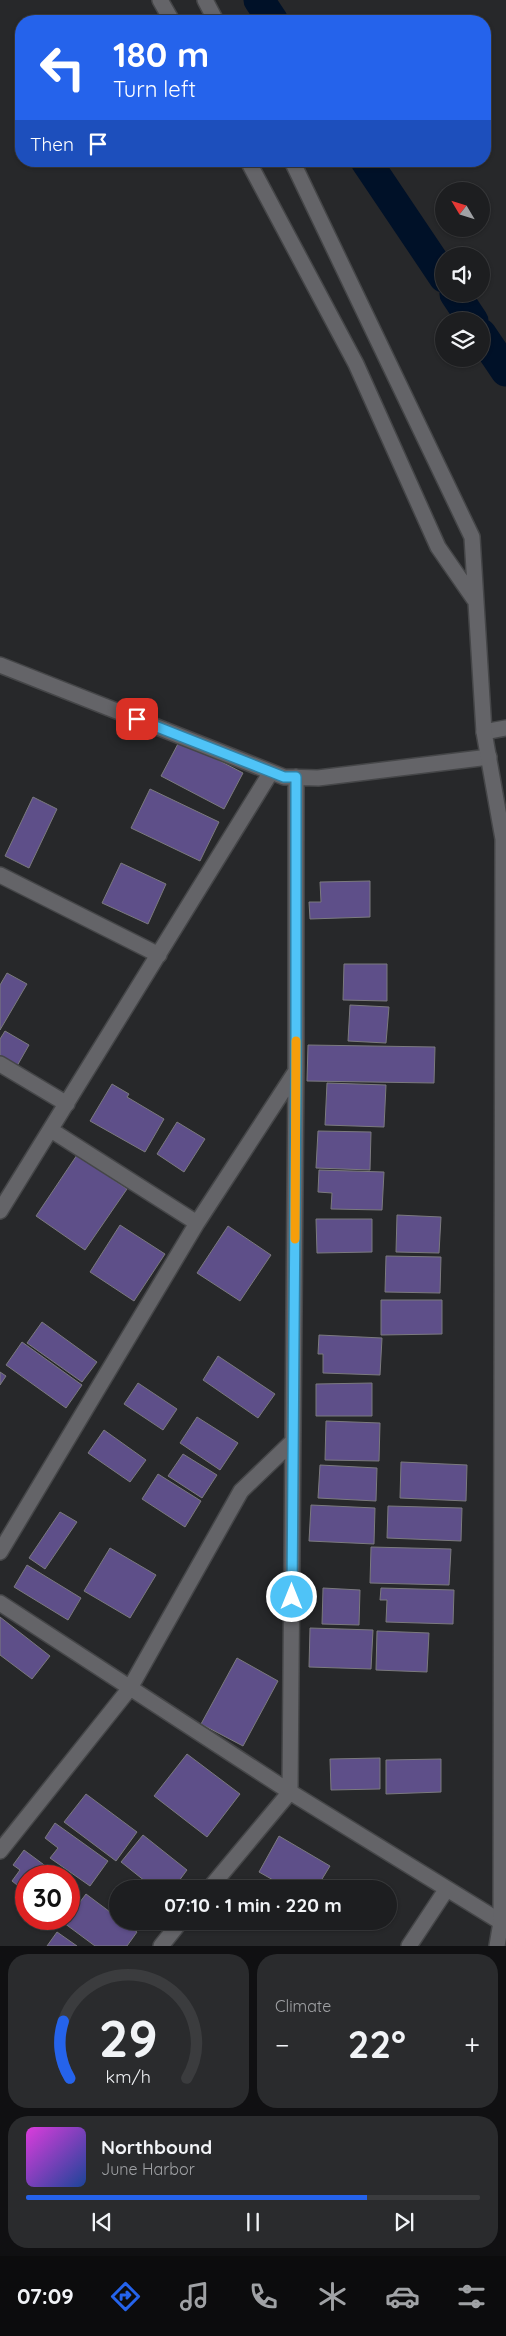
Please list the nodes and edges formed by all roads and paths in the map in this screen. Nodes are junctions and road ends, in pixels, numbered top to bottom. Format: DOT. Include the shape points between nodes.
graph roads {
  1 [pos="160,0"];
  2 [pos="204,0"];
  3 [pos="169,15"];
  4 [pos="213,15"];
  5 [pos="251,167"];
  6 [pos="295,167"];
  7 [pos="474,598"];
  8 [pos="0,665"];
  9 [pos="506,728"];
  10 [pos="484,732"];
  11 [pos="488,757"];
  12 [pos="271,772"];
  13 [pos="296,777"];
  14 [pos="0,875"];
  15 [pos="159,955"];
  16 [pos="0,1064"];
  17 [pos="296,1071"];
  18 [pos="504,1088"];
  19 [pos="67,1104"];
  20 [pos="51,1130"];
  21 [pos="0,1211"];
  22 [pos="198,1223"];
  23 [pos="504,1297"];
  24 [pos="293,1441"];
  25 [pos="503,1532"];
  26 [pos="0,1552"];
  27 [pos="0,1603"];
  28 [pos="130,1688"];
  29 [pos="503,1712"];
  30 [pos="290,1792"];
  31 [pos="0,1851"];
  32 [pos="503,1856"];
  33 [pos="217,1880"];
  34 [pos="446,1890"];
  35 [pos="500,1922"];
  36 [pos="174,1930"];
  37 [pos="161,1946"];
  38 [pos="408,1946"];
  39 [pos="497,1946"];
  1 -- 3 [label="street"];
  2 -- 4 [label="street"];
  5 -- 7 [label="street" via="356,364 438,547"];
  6 -- 7 [label="street" via="472,537"];
  7 -- 10 [label="street"];
  8 -- 12 [label="street"];
  9 -- 10 [label="street"];
  10 -- 11 [label="street"];
  11 -- 13 [label="street" via="318,778"];
  11 -- 18 [label="street" via="503,839"];
  12 -- 13 [label="street"];
  12 -- 15 [label="street"];
  13 -- 17 [label="street"];
  14 -- 15 [label="street"];
  15 -- 19 [label="street"];
  16 -- 19 [label="street"];
  17 -- 22 [label="street"];
  17 -- 24 [label="street"];
  18 -- 23 [label="street"];
  19 -- 20 [label="street"];
  20 -- 21 [label="street"];
  20 -- 22 [label="street"];
  22 -- 26 [label="street"];
  23 -- 25 [label="street"];
  24 -- 28 [label="street" via="241,1491"];
  24 -- 30 [label="street"];
  25 -- 29 [label="street"];
  27 -- 28 [label="street"];
  28 -- 30 [label="street"];
  28 -- 31 [label="street"];
  29 -- 32 [label="street"];
  30 -- 33 [label="street"];
  30 -- 34 [label="street"];
  32 -- 35 [label="street"];
  34 -- 35 [label="street"];
  34 -- 38 [label="street"];
  35 -- 39 [label="street"];
  36 -- 37 [label="street"];
}
